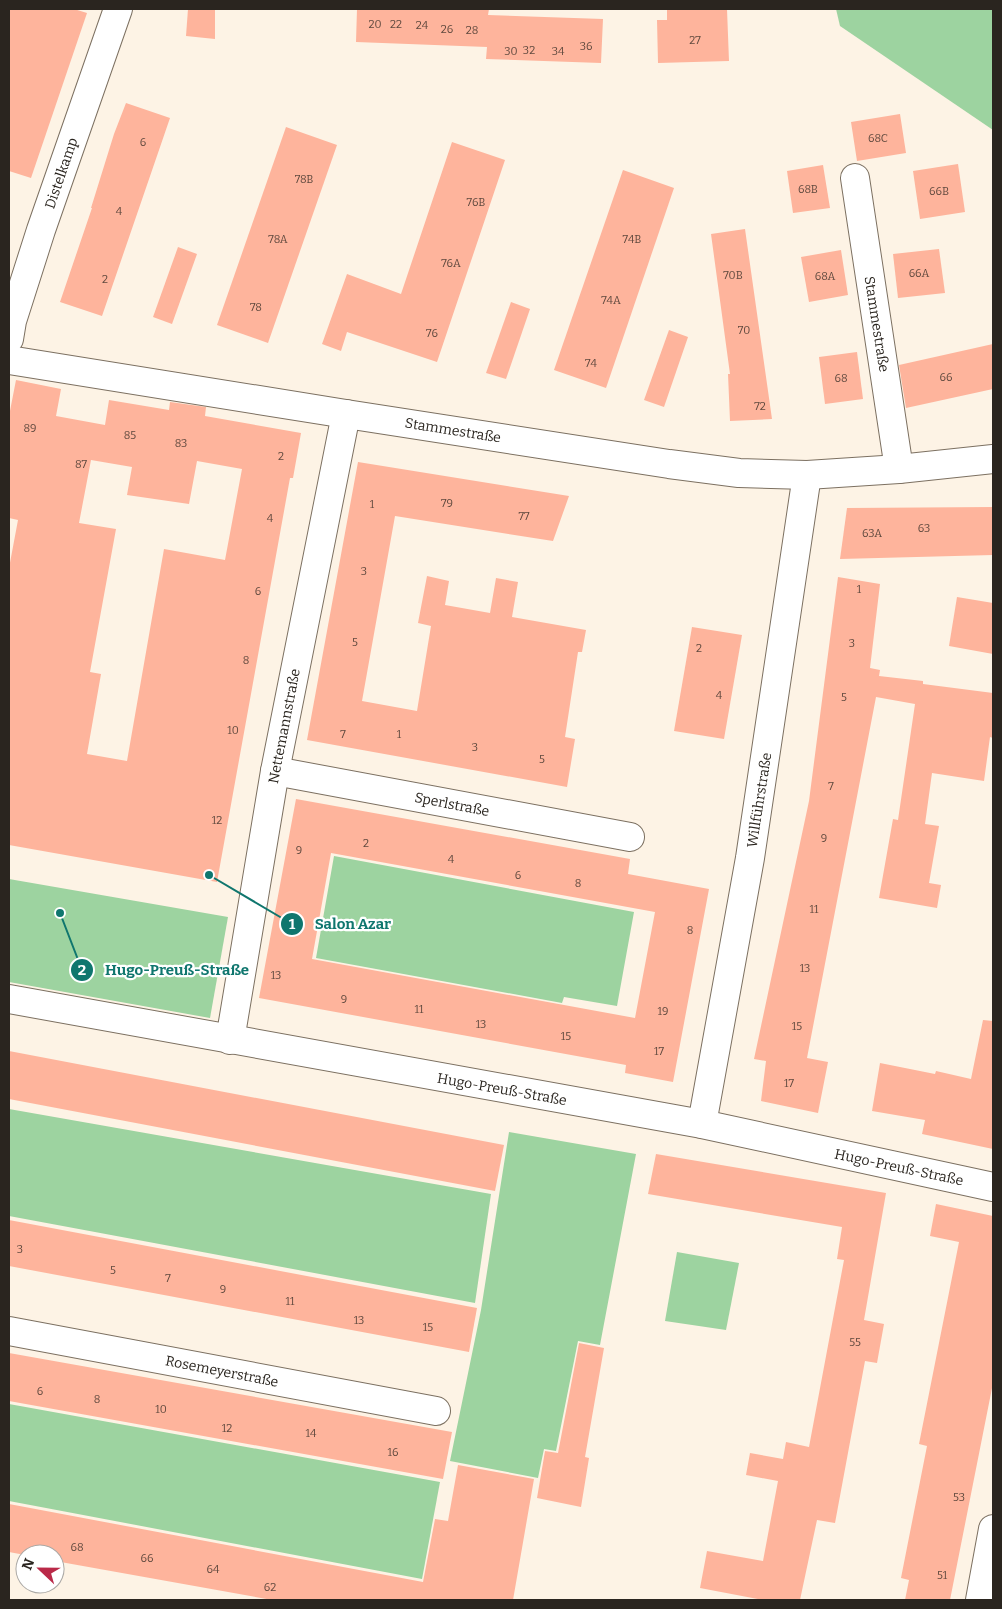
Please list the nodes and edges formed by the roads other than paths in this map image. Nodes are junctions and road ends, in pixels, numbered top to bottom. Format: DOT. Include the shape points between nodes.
graph roads {
  1 [pos="118,9"];
  2 [pos="855,178"];
  3 [pos="9,339"];
  4 [pos="9,360"];
  5 [pos="346,414"];
  6 [pos="993,458"];
  7 [pos="899,469"];
  8 [pos="808,474"];
  9 [pos="275,771"];
  10 [pos="630,837"];
  11 [pos="9,999"];
  12 [pos="230,1040"];
  13 [pos="702,1124"];
  14 [pos="993,1187"];
  15 [pos="9,1331"];
  16 [pos="436,1411"];
  17 [pos="993,1529"];
  18 [pos="980,1600"];
  1 -- 3 [label="street, Distelkamp" via="40,230"];
  2 -- 7 [label="street, Stammestraße"];
  4 -- 5 [label="street, Stammestraße"];
  5 -- 8 [label="street, Stammestraße" via="669,464 739,473"];
  5 -- 9 [label="street, Nettemannstraße"];
  6 -- 7 [label="street, Stammestraße"];
  7 -- 8 [label="street, Stammestraße"];
  8 -- 13 [label="street, Willführstraße" via="750,858"];
  9 -- 10 [label="street, Sperlstraße"];
  9 -- 12 [label="street, Nettemannstraße"];
  11 -- 12 [label="street, Hugo-Preuß-Straße"];
  12 -- 13 [label="street, Hugo-Preuß-Straße"];
  13 -- 14 [label="street, Hugo-Preuß-Straße"];
  15 -- 16 [label="street, Rosemeyerstraße"];
  17 -- 18 [label="street"];
}
